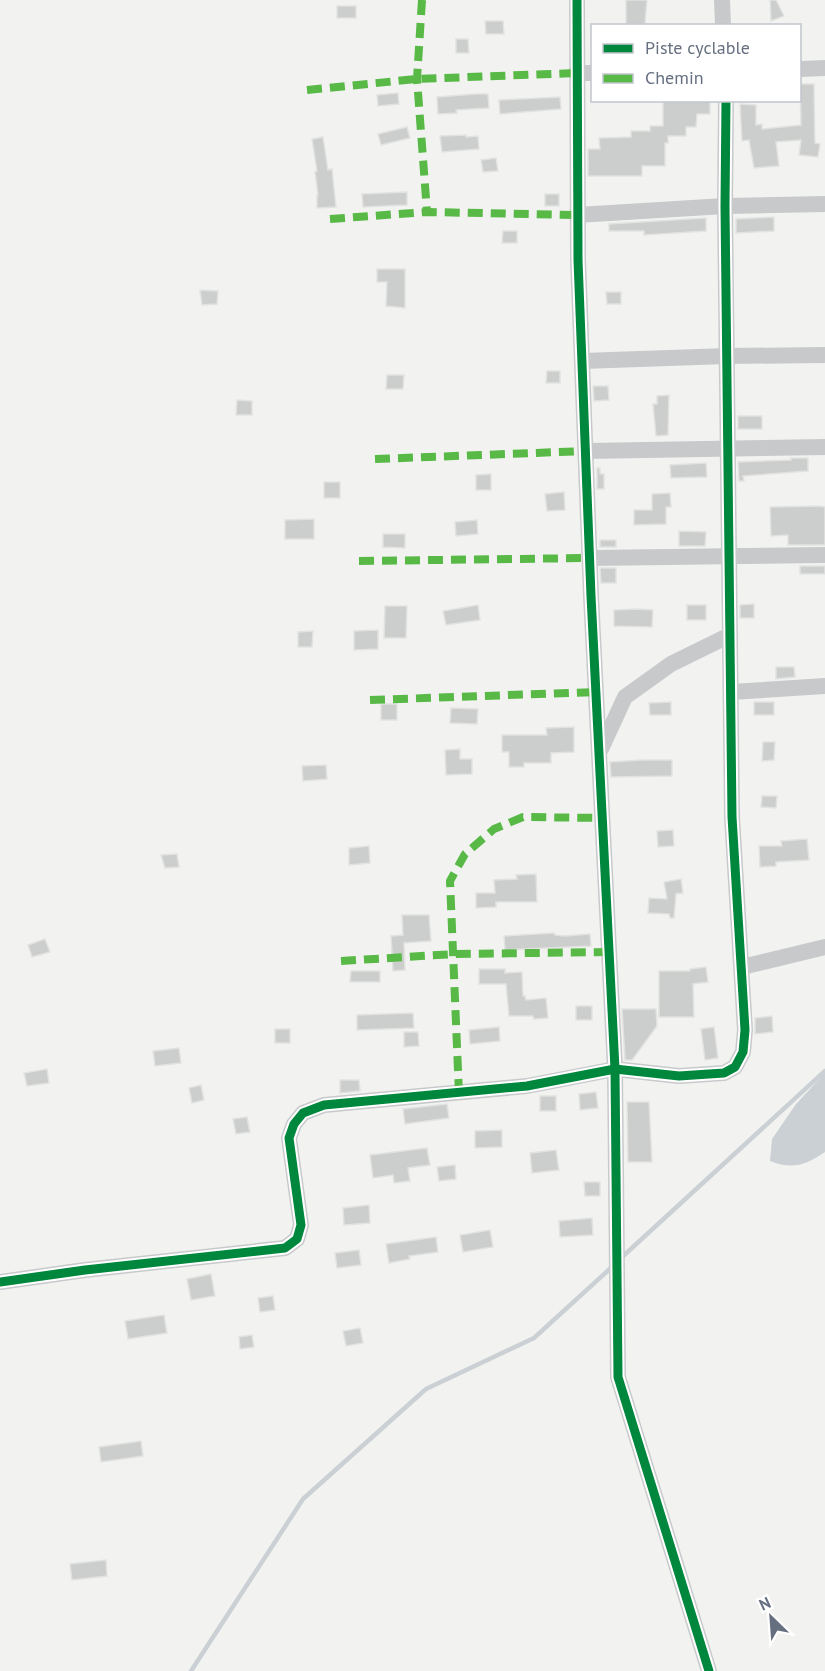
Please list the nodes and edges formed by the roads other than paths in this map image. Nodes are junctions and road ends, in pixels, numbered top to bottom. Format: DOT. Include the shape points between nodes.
graph roads {
  1 [pos="577,0"];
  2 [pos="722,0"];
  3 [pos="723,24"];
  4 [pos="825,68"];
  5 [pos="801,69"];
  6 [pos="584,73"];
  7 [pos="726,102"];
  8 [pos="825,204"];
  9 [pos="725,206"];
  10 [pos="577,215"];
  11 [pos="825,355"];
  12 [pos="727,356"];
  13 [pos="582,360"];
  14 [pos="728,447"];
  15 [pos="825,447"];
  16 [pos="586,451"];
  17 [pos="825,555"];
  18 [pos="729,557"];
  19 [pos="590,558"];
  20 [pos="730,634"];
  21 [pos="825,686"];
  22 [pos="731,692"];
  23 [pos="599,752"];
  24 [pos="825,947"];
  25 [pos="742,967"];
  26 [pos="615,1069"];
  27 [pos="0,1282"];
  28 [pos="709,1671"];
  1 -- 6 [label="street"];
  2 -- 3 [label="street"];
  4 -- 5 [label="street"];
  6 -- 10 [label="street"];
  7 -- 9 [label="street"];
  8 -- 9 [label="street"];
  9 -- 10 [label="street"];
  9 -- 12 [label="street"];
  10 -- 13 [label="street"];
  11 -- 12 [label="street"];
  12 -- 13 [label="street"];
  12 -- 14 [label="street"];
  13 -- 16 [label="street"];
  14 -- 15 [label="street"];
  14 -- 16 [label="street"];
  14 -- 18 [label="street"];
  16 -- 19 [label="street"];
  17 -- 18 [label="street"];
  18 -- 19 [label="street"];
  18 -- 20 [label="street"];
  19 -- 23 [label="street"];
  20 -- 22 [label="street"];
  20 -- 23 [label="street" via="671,664 625,696"];
  21 -- 22 [label="street"];
  22 -- 25 [label="street" via="732,817"];
  23 -- 26 [label="street"];
  24 -- 25 [label="street"];
  25 -- 26 [label="street" via="745,1030 743,1052 735,1068 724,1073 679,1076"];
  26 -- 27 [label="street" via="527,1086 324,1105 303,1113 289,1138 301,1225 297,1239 285,1248"];
  26 -- 28 [label="street" via="618,1377"];
}
